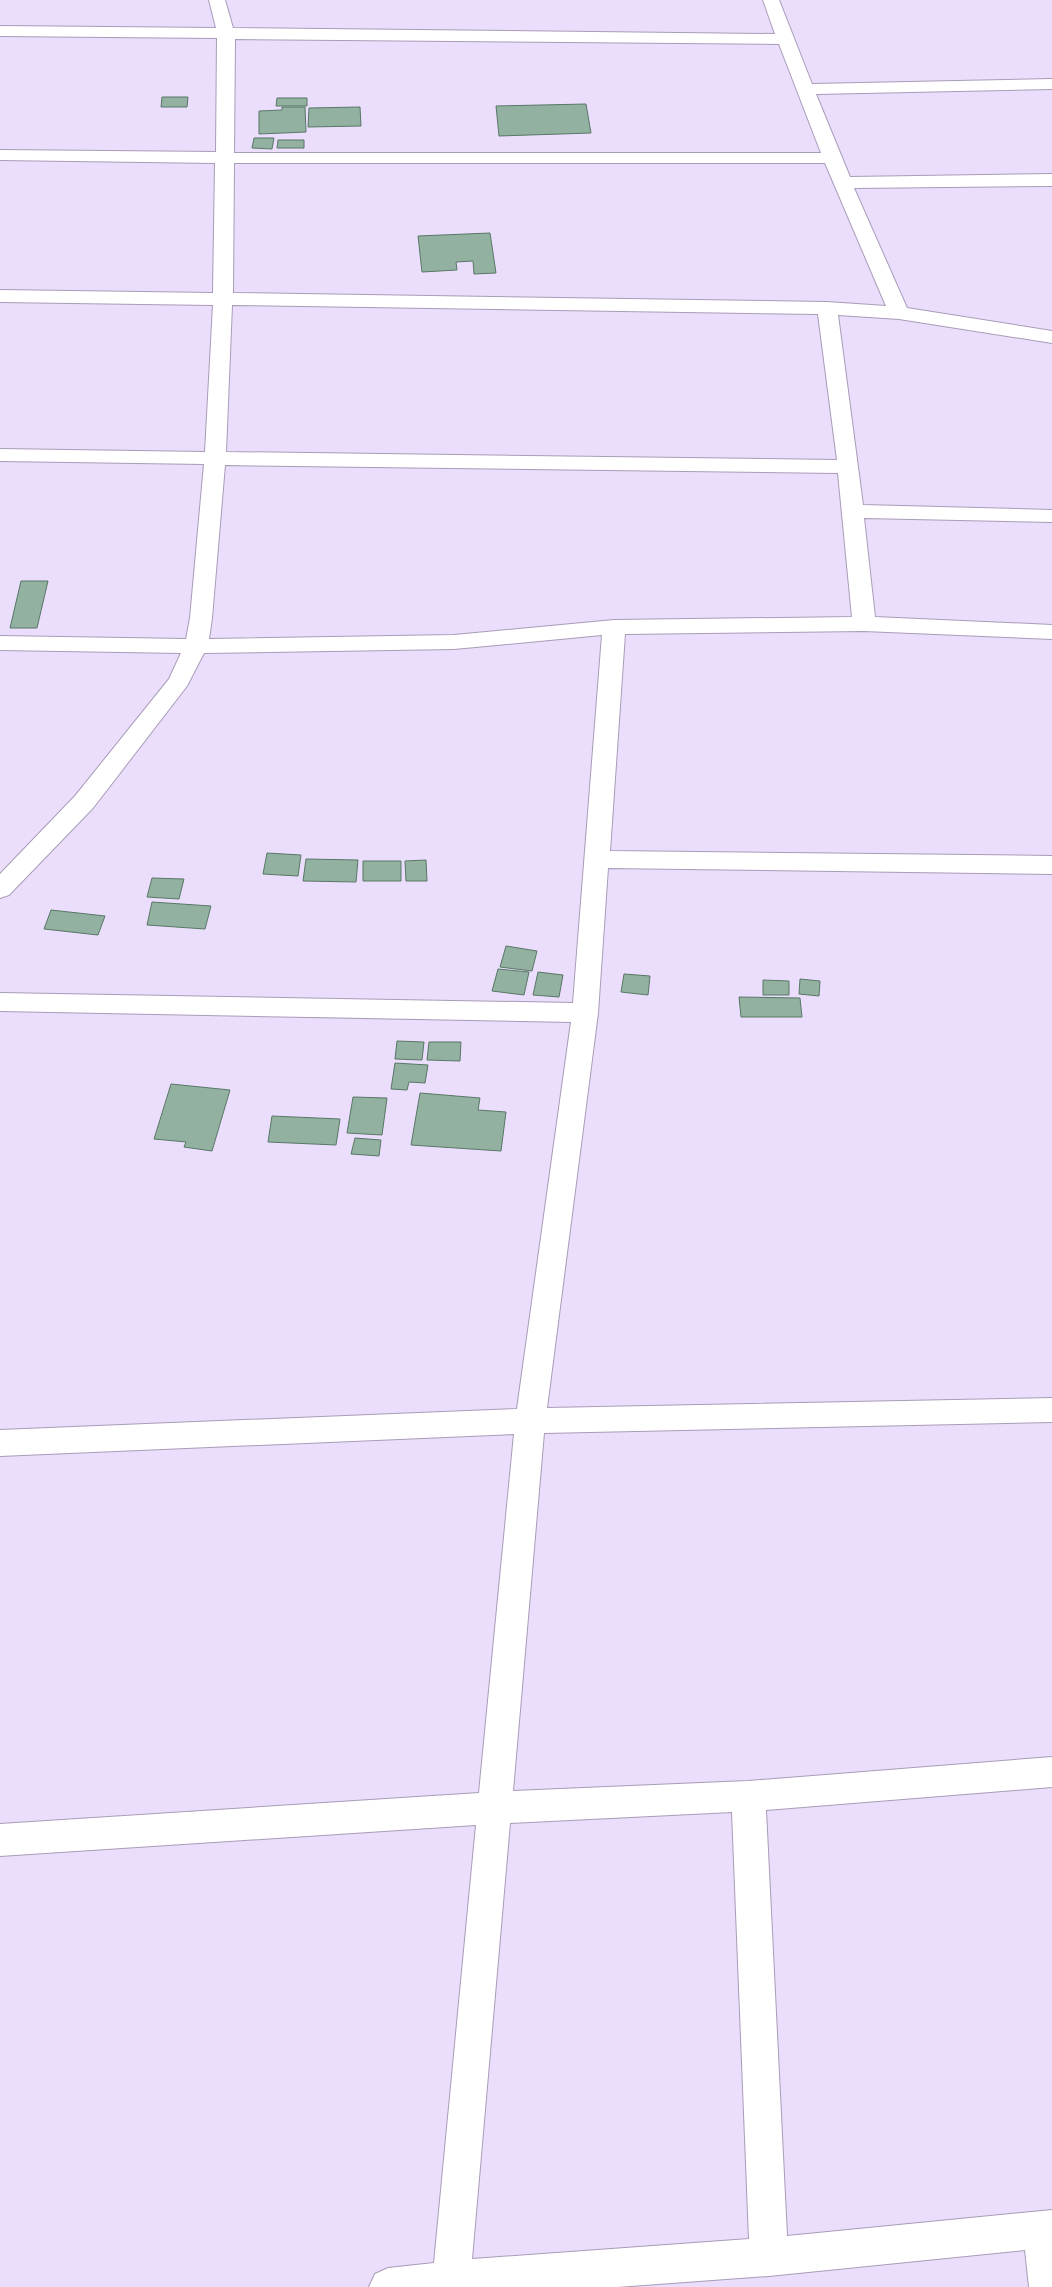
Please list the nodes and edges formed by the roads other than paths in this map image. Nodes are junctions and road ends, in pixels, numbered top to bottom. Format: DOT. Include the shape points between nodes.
graph roads {
  1 [pos="217,0"];
  2 [pos="771,0"];
  3 [pos="0,31"];
  4 [pos="226,32"];
  5 [pos="786,38"];
  6 [pos="1052,84"];
  7 [pos="804,89"];
  8 [pos="0,155"];
  9 [pos="224,158"];
  10 [pos="832,158"];
  11 [pos="1052,180"];
  12 [pos="842,183"];
  13 [pos="0,296"];
  14 [pos="222,298"];
  15 [pos="827,308"];
  16 [pos="899,312"];
  17 [pos="1052,337"];
  18 [pos="0,455"];
  19 [pos="215,459"];
  20 [pos="848,467"];
  21 [pos="852,510"];
  22 [pos="1052,516"];
  23 [pos="864,624"];
  24 [pos="614,627"];
  25 [pos="1052,632"];
  26 [pos="0,643"];
  27 [pos="196,646"];
  28 [pos="596,859"];
  29 [pos="1052,865"];
  30 [pos="3,882"];
  31 [pos="0,1002"];
  32 [pos="585,1013"];
  33 [pos="1052,1410"];
  34 [pos="530,1421"];
  35 [pos="0,1443"];
  36 [pos="1052,1772"];
  37 [pos="748,1796"];
  38 [pos="493,1808"];
  39 [pos="0,1840"];
  40 [pos="1047,2230"];
  41 [pos="769,2257"];
  42 [pos="451,2280"];
  43 [pos="388,2287"];
  44 [pos="1048,2287"];
  1 -- 4 [label="street"];
  2 -- 5 [label="street"];
  3 -- 4 [label="street"];
  4 -- 5 [label="street"];
  4 -- 9 [label="street"];
  5 -- 7 [label="street"];
  6 -- 7 [label="street"];
  7 -- 10 [label="street"];
  8 -- 9 [label="street"];
  9 -- 10 [label="street"];
  9 -- 14 [label="street"];
  10 -- 12 [label="street"];
  11 -- 12 [label="street"];
  12 -- 16 [label="street"];
  13 -- 14 [label="street"];
  14 -- 15 [label="street"];
  14 -- 19 [label="street"];
  15 -- 16 [label="street"];
  15 -- 20 [label="street"];
  16 -- 17 [label="street"];
  18 -- 19 [label="street"];
  19 -- 20 [label="street"];
  19 -- 27 [label="street"];
  20 -- 21 [label="street"];
  21 -- 22 [label="street"];
  21 -- 23 [label="street"];
  23 -- 24 [label="street"];
  23 -- 25 [label="street"];
  24 -- 27 [label="street" via="454,642"];
  24 -- 28 [label="street"];
  26 -- 27 [label="street"];
  27 -- 30 [label="street" via="179,681 84,802"];
  28 -- 29 [label="street"];
  28 -- 32 [label="street"];
  31 -- 32 [label="street"];
  32 -- 34 [label="street"];
  33 -- 34 [label="street"];
  34 -- 35 [label="street"];
  34 -- 38 [label="street"];
  36 -- 37 [label="street"];
  37 -- 38 [label="street"];
  37 -- 41 [label="street"];
  38 -- 39 [label="street"];
  38 -- 42 [label="street"];
  40 -- 41 [label="street"];
  40 -- 44 [label="street"];
  41 -- 42 [label="street"];
  42 -- 43 [label="street"];
}
